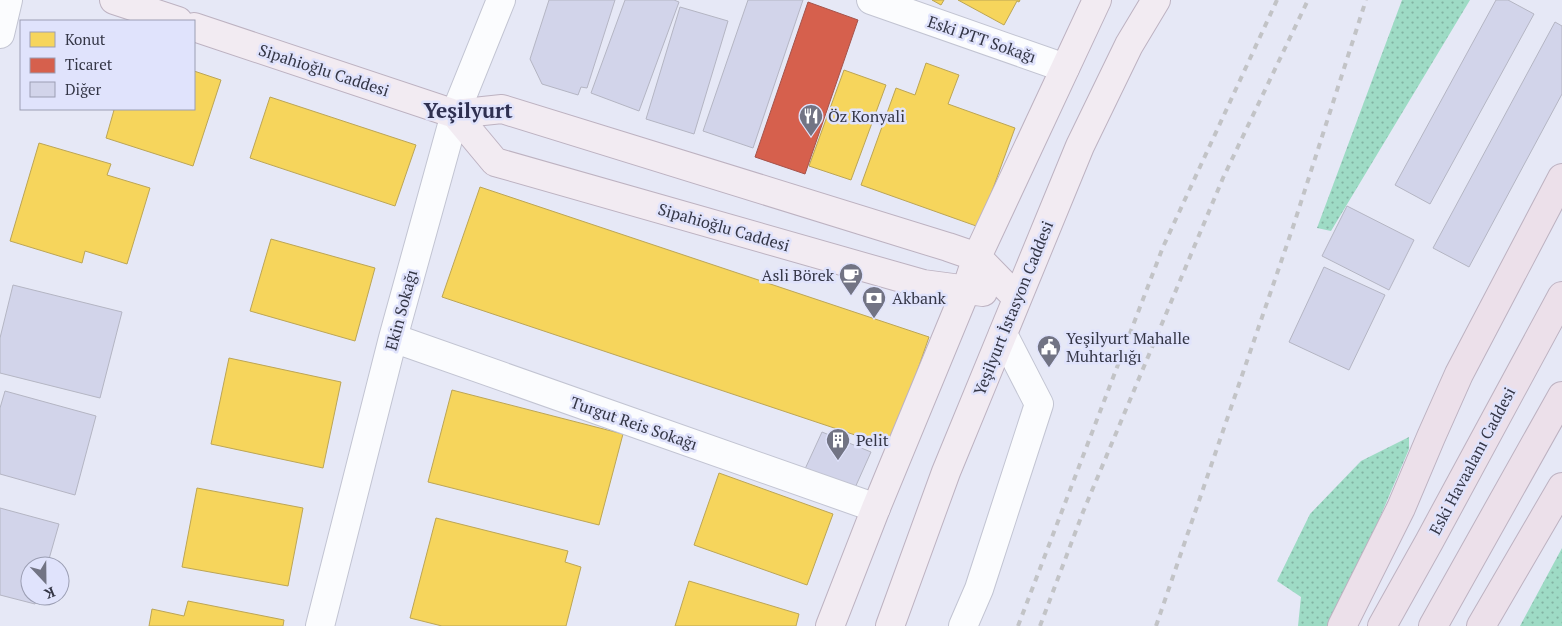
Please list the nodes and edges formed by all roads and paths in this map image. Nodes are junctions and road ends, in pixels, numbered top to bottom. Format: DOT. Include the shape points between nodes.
graph roads {
  1 [pos="8,0"];
  2 [pos="114,0"];
  3 [pos="500,0"];
  4 [pos="871,0"];
  5 [pos="1098,0"];
  6 [pos="1156,0"];
  7 [pos="175,20"];
  8 [pos="195,27"];
  9 [pos="0,34"];
  10 [pos="1065,68"];
  11 [pos="455,114"];
  12 [pos="1562,178"];
  13 [pos="977,257"];
  14 [pos="966,290"];
  15 [pos="1562,296"];
  16 [pos="1016,297"];
  17 [pos="1003,334"];
  18 [pos="393,338"];
  19 [pos="1562,396"];
  20 [pos="1562,487"];
  21 [pos="876,508"];
  22 [pos="320,626"];
  23 [pos="830,626"];
  24 [pos="890,626"];
  25 [pos="963,626"];
  26 [pos="1342,626"];
  27 [pos="1382,626"];
  28 [pos="1433,626"];
  29 [pos="1481,626"];
  1 -- 9 [label="street"];
  2 -- 7 [label="main road"];
  3 -- 11 [label="street, Ekin Sokağı"];
  4 -- 10 [label="street, Eski PTT Sokağı"];
  5 -- 10 [label="main road"];
  6 -- 16 [label="main road, Yeşilyurt İstasyon Caddesi" via="1129,45 1080,146"];
  8 -- 11 [label="main road, Sipahioğlu Caddesi"];
  10 -- 13 [label="main road"];
  11 -- 13 [label="main road, Sipahioğlu Caddesi" via="502,109"];
  11 -- 14 [label="main road, Sipahioğlu Caddesi" via="495,162 923,284"];
  11 -- 18 [label="street, Ekin Sokağı"];
  12 -- 26 [label="highway" via="1459,374 1401,508"];
  13 -- 14 [label="main road"];
  13 -- 16 [label="main road"];
  14 -- 16 [label="main road, Sipahioğlu Caddesi"];
  14 -- 21 [label="main road"];
  15 -- 27 [label="highway, Eski Havaalanı Caddesi"];
  16 -- 17 [label="main road, Yeşilyurt İstasyon Caddesi"];
  17 -- 24 [label="main road, Yeşilyurt İstasyon Caddesi" via="946,472"];
  17 -- 25 [label="street" via="1039,404 979,589"];
  18 -- 21 [label="street, Turgut Reis Sokağı"];
  18 -- 22 [label="street, Ekin Sokağı"];
  19 -- 28 [label="highway"];
  20 -- 29 [label="highway"];
  21 -- 23 [label="main road"];
}
